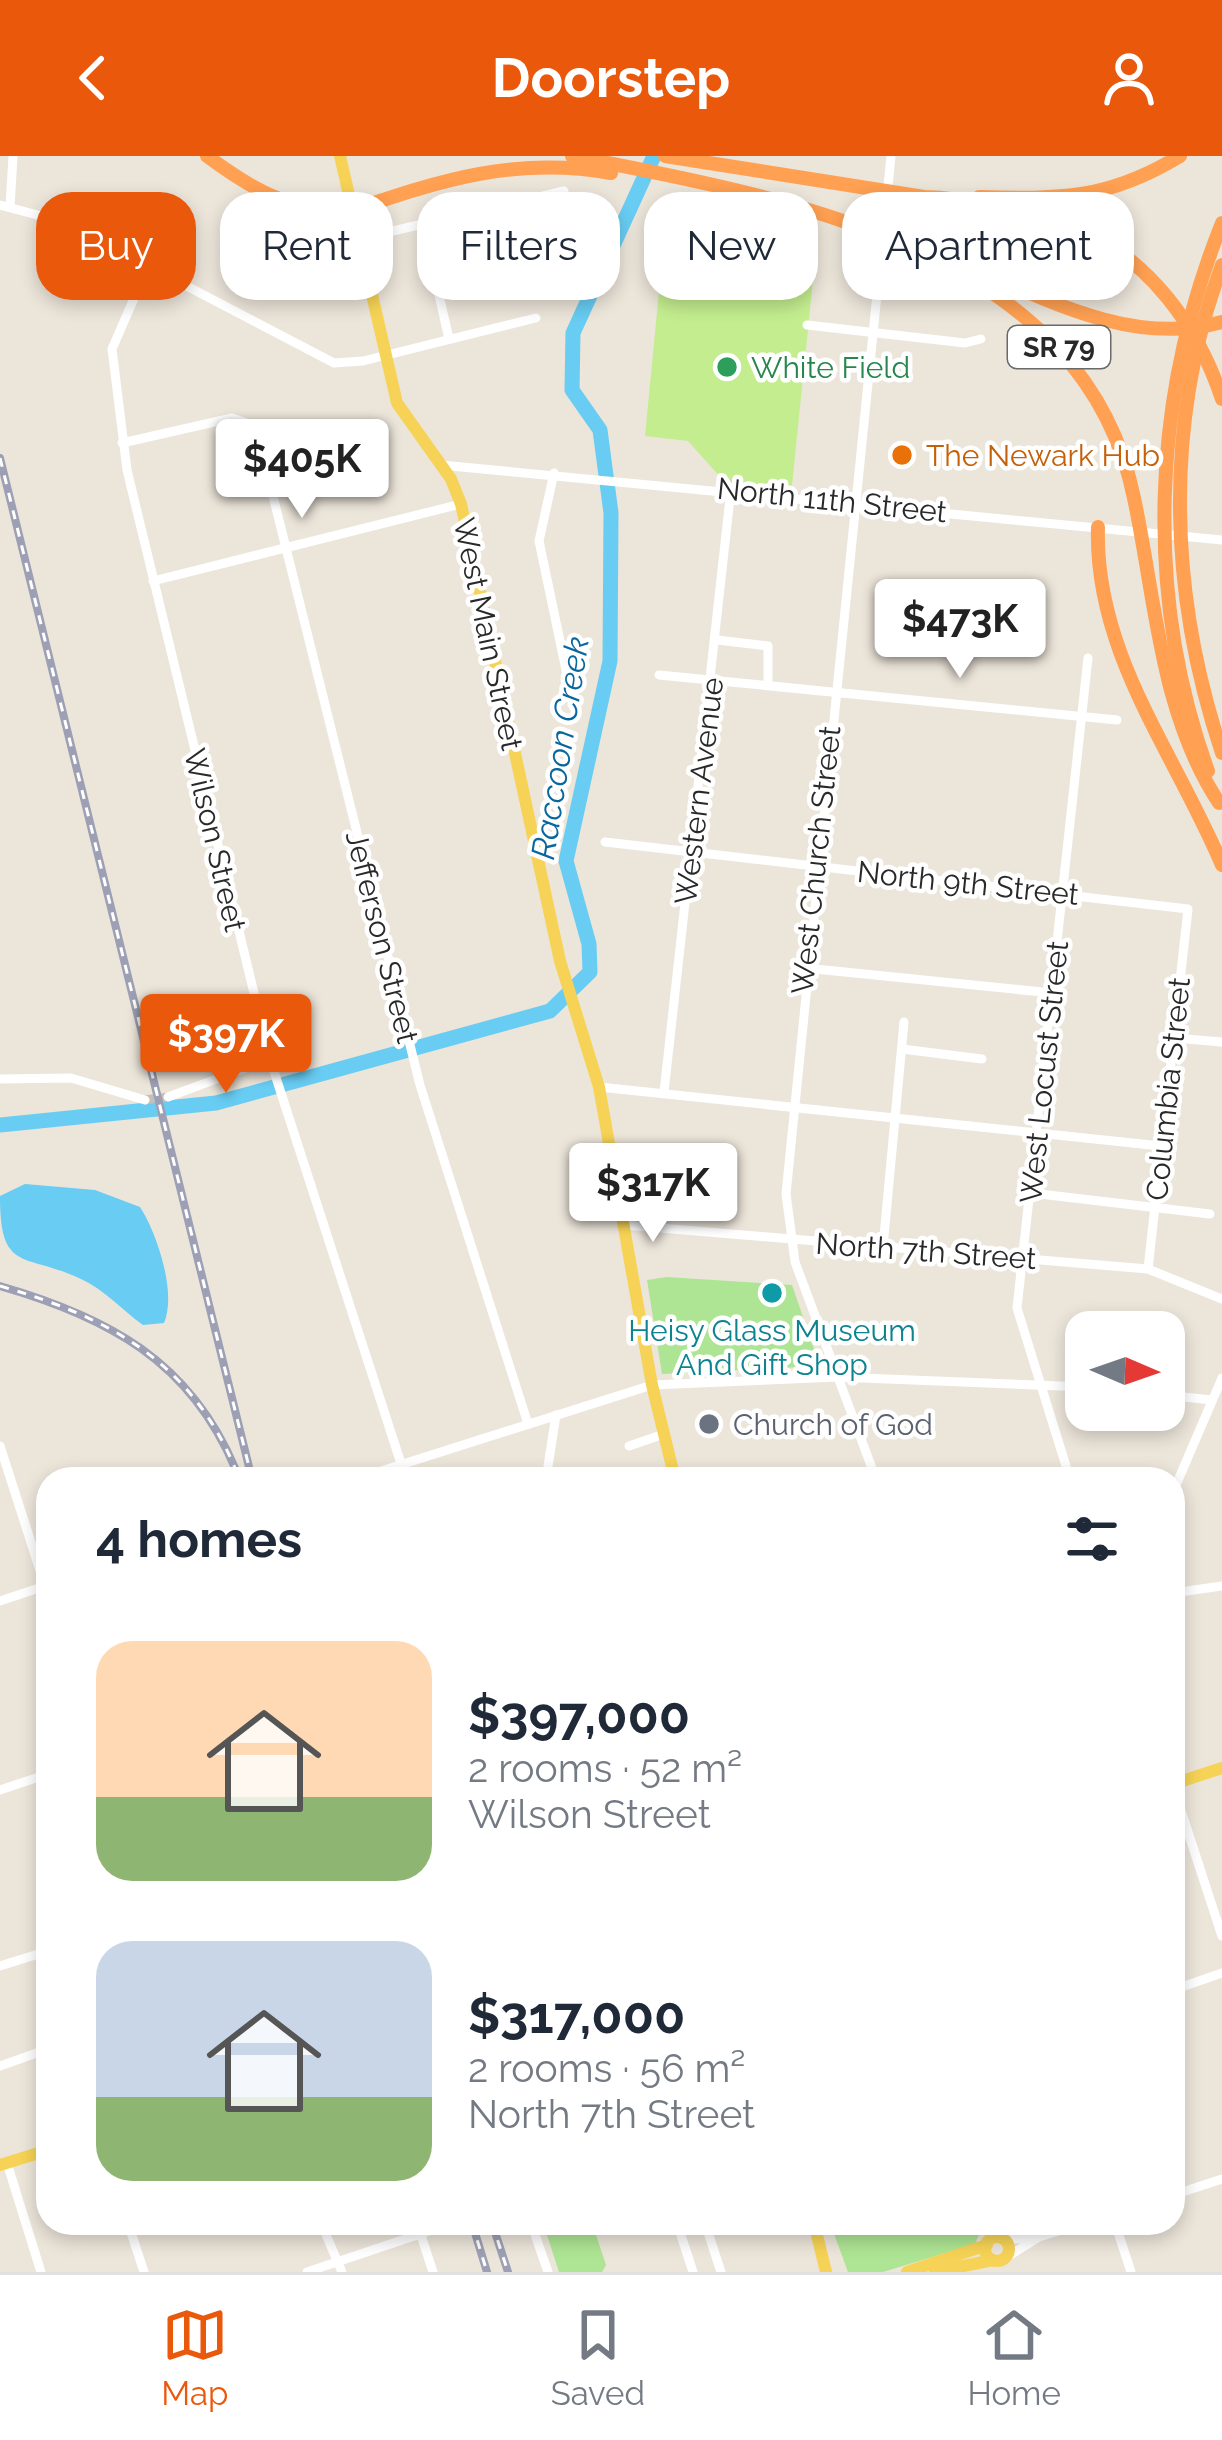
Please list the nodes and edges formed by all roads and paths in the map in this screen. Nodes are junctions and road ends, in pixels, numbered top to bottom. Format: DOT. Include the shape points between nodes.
graph roads {
  1 [pos="13,156"];
  2 [pos="206,156"];
  3 [pos="340,156"];
  4 [pos="572,156"];
  5 [pos="665,156"];
  6 [pos="891,156"];
  7 [pos="1180,156"];
  8 [pos="616,170"];
  9 [pos="564,191"];
  10 [pos="263,192"];
  11 [pos="348,192"];
  12 [pos="560,192"];
  13 [pos="889,192"];
  14 [pos="1099,192"];
  15 [pos="393,197"];
  16 [pos="5,206"];
  17 [pos="36,214"];
  18 [pos="842,223"];
  19 [pos="1222,223"];
  20 [pos="1134,265"];
  21 [pos="1222,265"];
  22 [pos="196,288"];
  23 [pos="133,300"];
  24 [pos="372,300"];
  25 [pos="440,300"];
  26 [pos="1003,300"];
  27 [pos="1050,300"];
  28 [pos="536,318"];
  29 [pos="1222,322"];
  30 [pos="807,325"];
  31 [pos="872,334"];
  32 [pos="449,339"];
  33 [pos="981,339"];
  34 [pos="385,355"];
  35 [pos="1185,363"];
  36 [pos="1221,397"];
  37 [pos="122,443"];
  38 [pos="441,465"];
  39 [pos="554,472"];
  40 [pos="730,489"];
  41 [pos="855,502"];
  42 [pos="460,504"];
  43 [pos="1098,527"];
  44 [pos="1222,540"];
  45 [pos="286,548"];
  46 [pos="1173,568"];
  47 [pos="153,581"];
  48 [pos="717,640"];
  49 [pos="1088,658"];
  50 [pos="659,675"];
  51 [pos="713,678"];
  52 [pos="768,683"];
  53 [pos="834,691"];
  54 [pos="574,708"];
  55 [pos="1082,716"];
  56 [pos="1117,720"];
  57 [pos="1222,753"];
  58 [pos="1221,806"];
  59 [pos="605,842"];
  60 [pos="690,851"];
  61 [pos="1222,865"];
  62 [pos="816,866"];
  63 [pos="1063,893"];
  64 [pos="1188,909"];
  65 [pos="805,968"];
  66 [pos="1052,994"];
  67 [pos="904,1022"];
  68 [pos="1174,1038"];
  69 [pos="1222,1042"];
  70 [pos="902,1049"];
  71 [pos="982,1059"];
  72 [pos="271,1065"];
  73 [pos="0,1079"];
  74 [pos="599,1087"];
  75 [pos="664,1092"];
  76 [pos="168,1097"];
  77 [pos="145,1100"];
  78 [pos="790,1105"];
  79 [pos="896,1117"];
  80 [pos="1037,1133"];
  81 [pos="1162,1146"];
  82 [pos="1031,1193"];
  83 [pos="1155,1204"];
  84 [pos="1210,1214"];
  85 [pos="625,1225"];
  86 [pos="789,1241"];
  87 [pos="883,1247"];
  88 [pos="1024,1257"];
  89 [pos="1148,1269"];
  90 [pos="1222,1300"];
  91 [pos="837,1377"];
  92 [pos="1222,1378"];
  93 [pos="1039,1382"];
  94 [pos="652,1385"];
  95 [pos="1065,1385"];
  96 [pos="1185,1397"];
  97 [pos="1212,1400"];
  98 [pos="556,1415"];
  99 [pos="528,1424"];
  100 [pos="664,1433"];
  101 [pos="0,1446"];
  102 [pos="629,1446"];
  103 [pos="402,1464"];
  104 [pos="393,1467"];
  105 [pos="403,1467"];
  106 [pos="548,1467"];
  107 [pos="672,1467"];
  108 [pos="871,1467"];
  109 [pos="1066,1467"];
  110 [pos="1184,1467"];
  111 [pos="36,1552"];
  112 [pos="1222,1586"];
  113 [pos="36,1589"];
  114 [pos="1185,1591"];
  115 [pos="0,1600"];
  116 [pos="1222,1768"];
  117 [pos="36,1778"];
  118 [pos="1185,1781"];
  119 [pos="0,1790"];
  120 [pos="1185,1822"];
  121 [pos="1222,1936"];
  122 [pos="36,1955"];
  123 [pos="0,1966"];
  124 [pos="1222,1973"];
  125 [pos="1185,1986"];
  126 [pos="36,2054"];
  127 [pos="0,2066"];
  128 [pos="36,2154"];
  129 [pos="3,2164"];
  130 [pos="1222,2180"];
  131 [pos="1185,2191"];
  132 [pos="132,2235"];
  133 [pos="326,2235"];
  134 [pos="404,2235"];
  135 [pos="421,2235"];
  136 [pos="535,2235"];
  137 [pos="681,2235"];
  138 [pos="710,2235"];
  139 [pos="818,2235"];
  140 [pos="991,2235"];
  141 [pos="1046,2235"];
  142 [pos="1119,2235"];
  143 [pos="1039,2237"];
  144 [pos="992,2249"];
  145 [pos="338,2267"];
  146 [pos="41,2272"];
  147 [pos="144,2272"];
  148 [pos="307,2272"];
  149 [pos="433,2272"];
  150 [pos="548,2272"];
  151 [pos="693,2272"];
  152 [pos="721,2272"];
  153 [pos="831,2272"];
  154 [pos="908,2272"];
  155 [pos="935,2272"];
  156 [pos="1131,2272"];
  1 -- 16 [label="street"];
  2 -- 10 [label="highway"];
  3 -- 11 [label="main road, West Main Street"];
  4 -- 8 [label="highway"];
  5 -- 13 [label="highway"];
  6 -- 31 [label="street, West Church Street"];
  7 -- 14 [label="highway"];
  8 -- 15 [label="highway" via="485,169"];
  8 -- 18 [label="highway" via="704,184"];
  9 -- 12 [label="street"];
  16 -- 17 [label="street"];
  19 -- 35 [label="highway" via="1193,299"];
  20 -- 36 [label="highway" via="1157,283"];
  21 -- 35 [label="highway"];
  22 -- 34 [label="street" via="325,361"];
  23 -- 37 [label="street, Wilson Street" via="112,349"];
  24 -- 34 [label="main road, West Main Street"];
  25 -- 32 [label="street"];
  26 -- 58 [label="highway, SR 79" via="1070,358 1110,422 1135,499 1175,701 1198,771"];
  27 -- 29 [label="highway" via="1149,329"];
  28 -- 32 [label="street"];
  30 -- 31 [label="street"];
  31 -- 33 [label="street"];
  31 -- 41 [label="street, West Church Street"];
  32 -- 34 [label="street"];
  34 -- 38 [label="main road, West Main Street" via="404,416"];
  35 -- 46 [label="highway"];
  37 -- 45 [label="street, Jefferson Street" via="232,418 250,424"];
  37 -- 47 [label="street, Wilson Street"];
  38 -- 39 [label="street, North 11th Street"];
  38 -- 42 [label="main road, West Main Street"];
  39 -- 40 [label="street, North 11th Street"];
  39 -- 54 [label="street" via="539,541"];
  40 -- 41 [label="street, North 11th Street"];
  40 -- 48 [label="street, Western Avenue"];
  41 -- 43 [label="street, North 11th Street"];
  41 -- 53 [label="street, West Church Street"];
  42 -- 45 [label="street"];
  42 -- 74 [label="main road, West Main Street" via="560,961"];
  43 -- 44 [label="street, North 11th Street"];
  43 -- 61 [label="highway" via="1115,647"];
  45 -- 47 [label="street"];
  45 -- 99 [label="street, Jefferson Street" via="420,1085"];
  46 -- 57 [label="highway"];
  46 -- 58 [label="highway" via="1179,664"];
  47 -- 72 [label="street, Wilson Street"];
  48 -- 51 [label="street, Western Avenue"];
  48 -- 52 [label="street" via="768,646"];
  49 -- 55 [label="street, West Locust Street"];
  50 -- 51 [label="street"];
  51 -- 52 [label="street"];
  51 -- 60 [label="street, Western Avenue"];
  52 -- 53 [label="street"];
  53 -- 55 [label="street"];
  53 -- 62 [label="street, West Church Street"];
  55 -- 56 [label="street"];
  55 -- 63 [label="street, West Locust Street"];
  59 -- 60 [label="street, North 9th Street"];
  60 -- 62 [label="street, North 9th Street"];
  60 -- 75 [label="street, Western Avenue"];
  62 -- 63 [label="street, North 9th Street"];
  62 -- 65 [label="street, West Church Street"];
  63 -- 64 [label="street, North 9th Street"];
  63 -- 66 [label="street, West Locust Street"];
  64 -- 68 [label="street, Columbia Street"];
  65 -- 66 [label="street"];
  65 -- 78 [label="street, West Church Street"];
  66 -- 80 [label="street, West Locust Street"];
  67 -- 70 [label="street"];
  68 -- 69 [label="street"];
  68 -- 81 [label="street, Columbia Street"];
  70 -- 71 [label="street"];
  70 -- 79 [label="street"];
  72 -- 76 [label="street"];
  72 -- 103 [label="street, Wilson Street"];
  73 -- 77 [label="street" via="71,1078"];
  74 -- 75 [label="street"];
  74 -- 85 [label="main road, West Main Street"];
  75 -- 78 [label="street"];
  78 -- 79 [label="street"];
  78 -- 86 [label="street, West Church Street"];
  79 -- 80 [label="street"];
  79 -- 87 [label="street"];
  80 -- 81 [label="street"];
  80 -- 82 [label="street, West Locust Street"];
  81 -- 83 [label="street, Columbia Street"];
  82 -- 83 [label="street"];
  82 -- 88 [label="street, West Locust Street"];
  83 -- 84 [label="street"];
  83 -- 89 [label="street, Columbia Street"];
  85 -- 86 [label="street, North 7th Street"];
  85 -- 94 [label="main road, West Main Street"];
  86 -- 87 [label="street, North 7th Street"];
  86 -- 91 [label="street, West Church Street"];
  87 -- 88 [label="street, North 7th Street"];
  88 -- 89 [label="street, North 7th Street"];
  88 -- 93 [label="street, West Locust Street" via="1018,1317"];
  89 -- 90 [label="street, North 7th Street"];
  91 -- 93 [label="street"];
  91 -- 94 [label="street"];
  91 -- 108 [label="street, West Church Street"];
  92 -- 97 [label="street"];
  93 -- 95 [label="street"];
  93 -- 109 [label="street, West Locust Street"];
  94 -- 98 [label="street"];
  94 -- 100 [label="main road, West Main Street"];
  96 -- 97 [label="street"];
  97 -- 110 [label="street"];
  98 -- 99 [label="street"];
  98 -- 106 [label="street"];
  99 -- 103 [label="street"];
  100 -- 102 [label="street"];
  100 -- 107 [label="main road, West Main Street"];
  101 -- 111 [label="street"];
  103 -- 104 [label="street"];
  103 -- 105 [label="street, Wilson Street"];
  112 -- 114 [label="street"];
  113 -- 115 [label="street"];
  116 -- 118 [label="main road"];
  117 -- 119 [label="street"];
  120 -- 121 [label="street"];
  122 -- 123 [label="street"];
  124 -- 125 [label="street"];
  126 -- 127 [label="street"];
  128 -- 129 [label="main road"];
  129 -- 146 [label="street"];
  130 -- 131 [label="street"];
  132 -- 147 [label="street"];
  133 -- 145 [label="street"];
  134 -- 145 [label="street"];
  135 -- 149 [label="street"];
  136 -- 150 [label="street"];
  137 -- 151 [label="street"];
  138 -- 152 [label="street"];
  139 -- 153 [label="main road"];
  140 -- 144 [label="main road"];
  141 -- 143 [label="street"];
  142 -- 156 [label="street"];
  143 -- 144 [label="street"];
  143 -- 144 [label="street"];
  144 -- 154 [label="main road"];
  144 -- 155 [label="main road"];
  145 -- 148 [label="street"];
}
